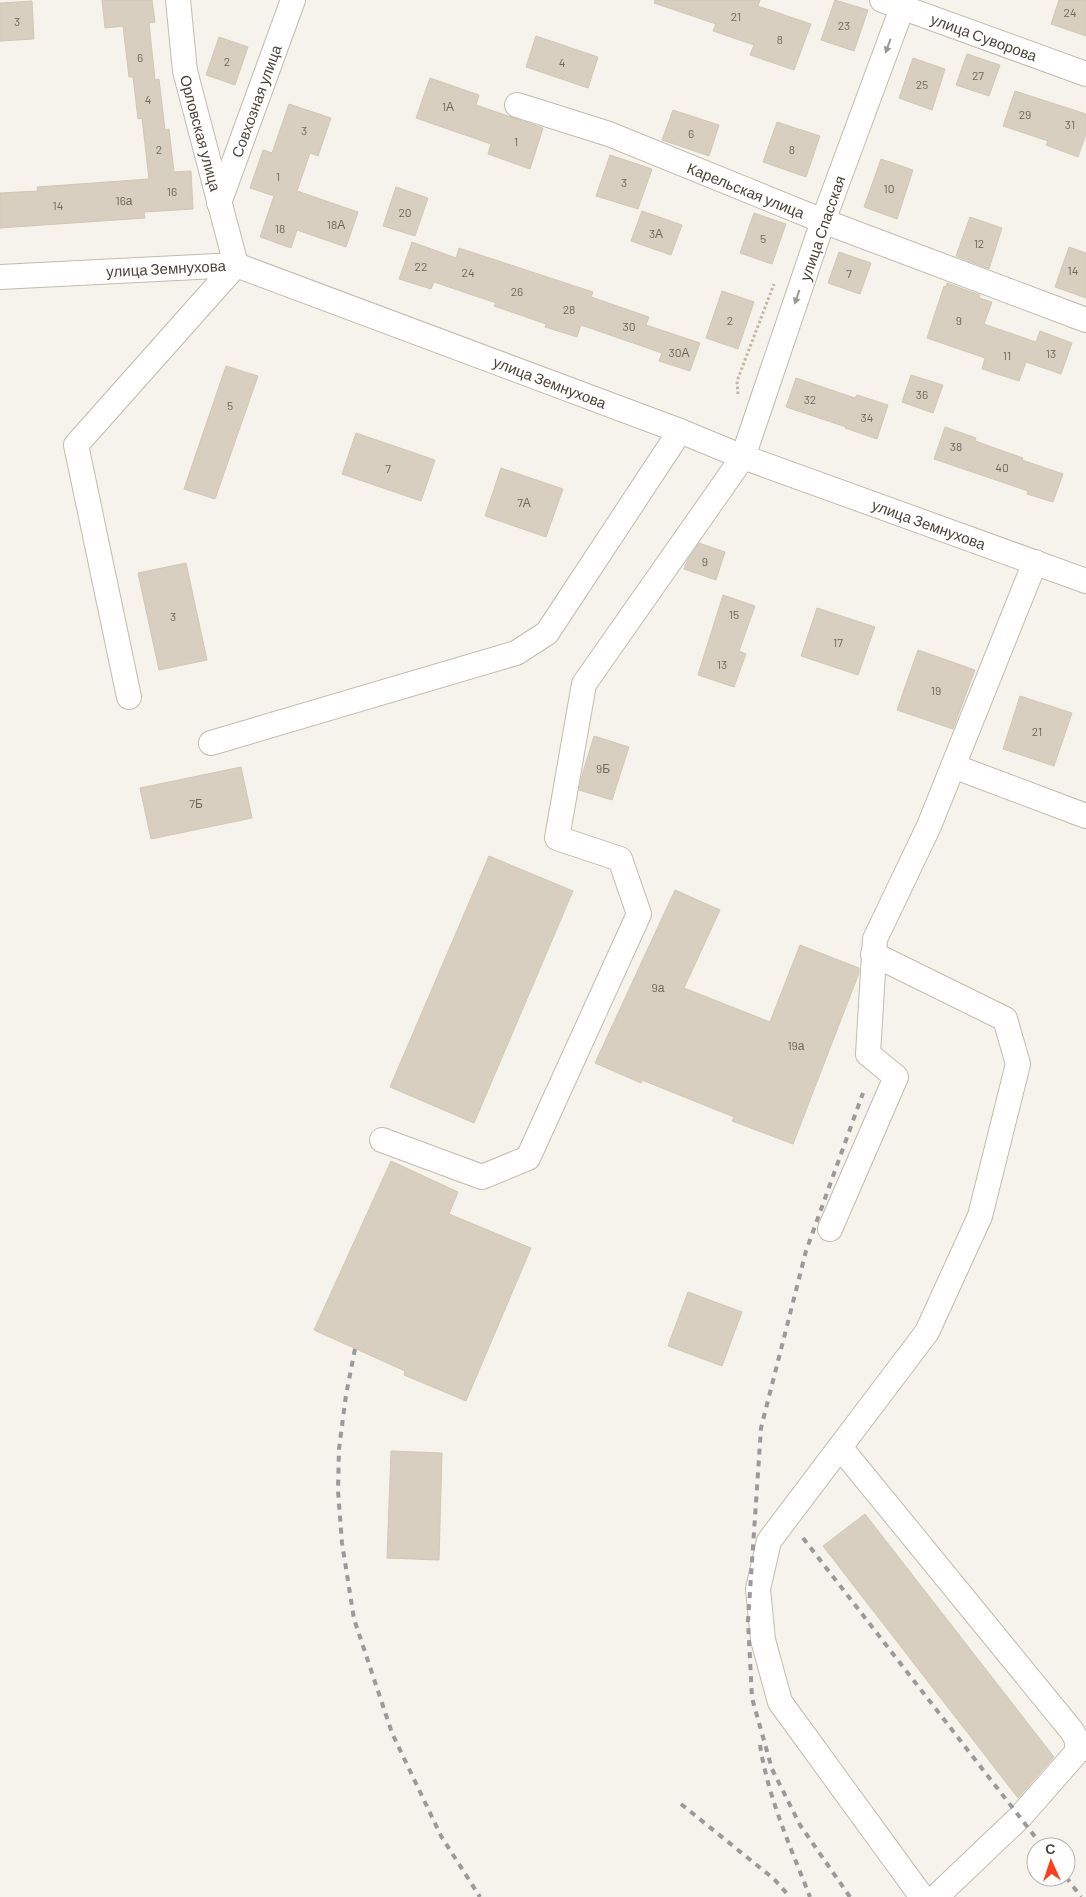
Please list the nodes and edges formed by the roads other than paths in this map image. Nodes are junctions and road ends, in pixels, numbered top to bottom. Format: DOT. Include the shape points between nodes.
graph roads {
  1 [pos="178,0"];
  2 [pos="293,0"];
  3 [pos="896,2"];
  4 [pos="1086,74"];
  5 [pos="517,105"];
  6 [pos="219,203"];
  7 [pos="823,221"];
  8 [pos="236,265"];
  9 [pos="0,277"];
  10 [pos="1086,320"];
  11 [pos="680,431"];
  12 [pos="743,457"];
  13 [pos="1034,562"];
  14 [pos="1086,580"];
  15 [pos="129,697"];
  16 [pos="211,743"];
  17 [pos="952,766"];
  18 [pos="1086,816"];
  19 [pos="873,954"];
  20 [pos="382,1140"];
  21 [pos="830,1229"];
  22 [pos="840,1447"];
  23 [pos="922,1897"];
  24 [pos="936,1897"];
  1 -- 6 [label="street, Орловская улица" via="184,71"];
  2 -- 6 [label="street, Совхозная улица"];
  3 -- 4 [label="street, улица Суворова"];
  3 -- 7 [label="street, улица Спасская, one-way"];
  5 -- 7 [label="street, Карельская улица" via="609,134"];
  6 -- 8 [label="street, Орловская улица"];
  7 -- 10 [label="street, Карельская улица"];
  7 -- 12 [label="street, улица Спасская, one-way"];
  8 -- 9 [label="street, улица Земнухова"];
  8 -- 11 [label="street, улица Земнухова"];
  8 -- 15 [label="street" via="76,445"];
  11 -- 12 [label="street, улица Земнухова"];
  11 -- 16 [label="street" via="547,633 516,652"];
  12 -- 13 [label="street, улица Земнухова"];
  12 -- 20 [label="street, улица Спасская" via="584,684 557,838 620,859 639,914 528,1158 482,1177"];
  13 -- 14 [label="street, улица Земнухова"];
  13 -- 17 [label="street"];
  17 -- 18 [label="street"];
  17 -- 19 [label="street" via="929,826 875,939"];
  19 -- 21 [label="street" via="868,1054 896,1077"];
  19 -- 22 [label="street" via="1005,1019 1018,1064 980,1216 927,1332"];
  22 -- 23 [label="street" via="769,1541 758,1589 763,1640 780,1702"];
  22 -- 24 [label="street" via="1077,1740 1077,1752 1020,1817"];
}
